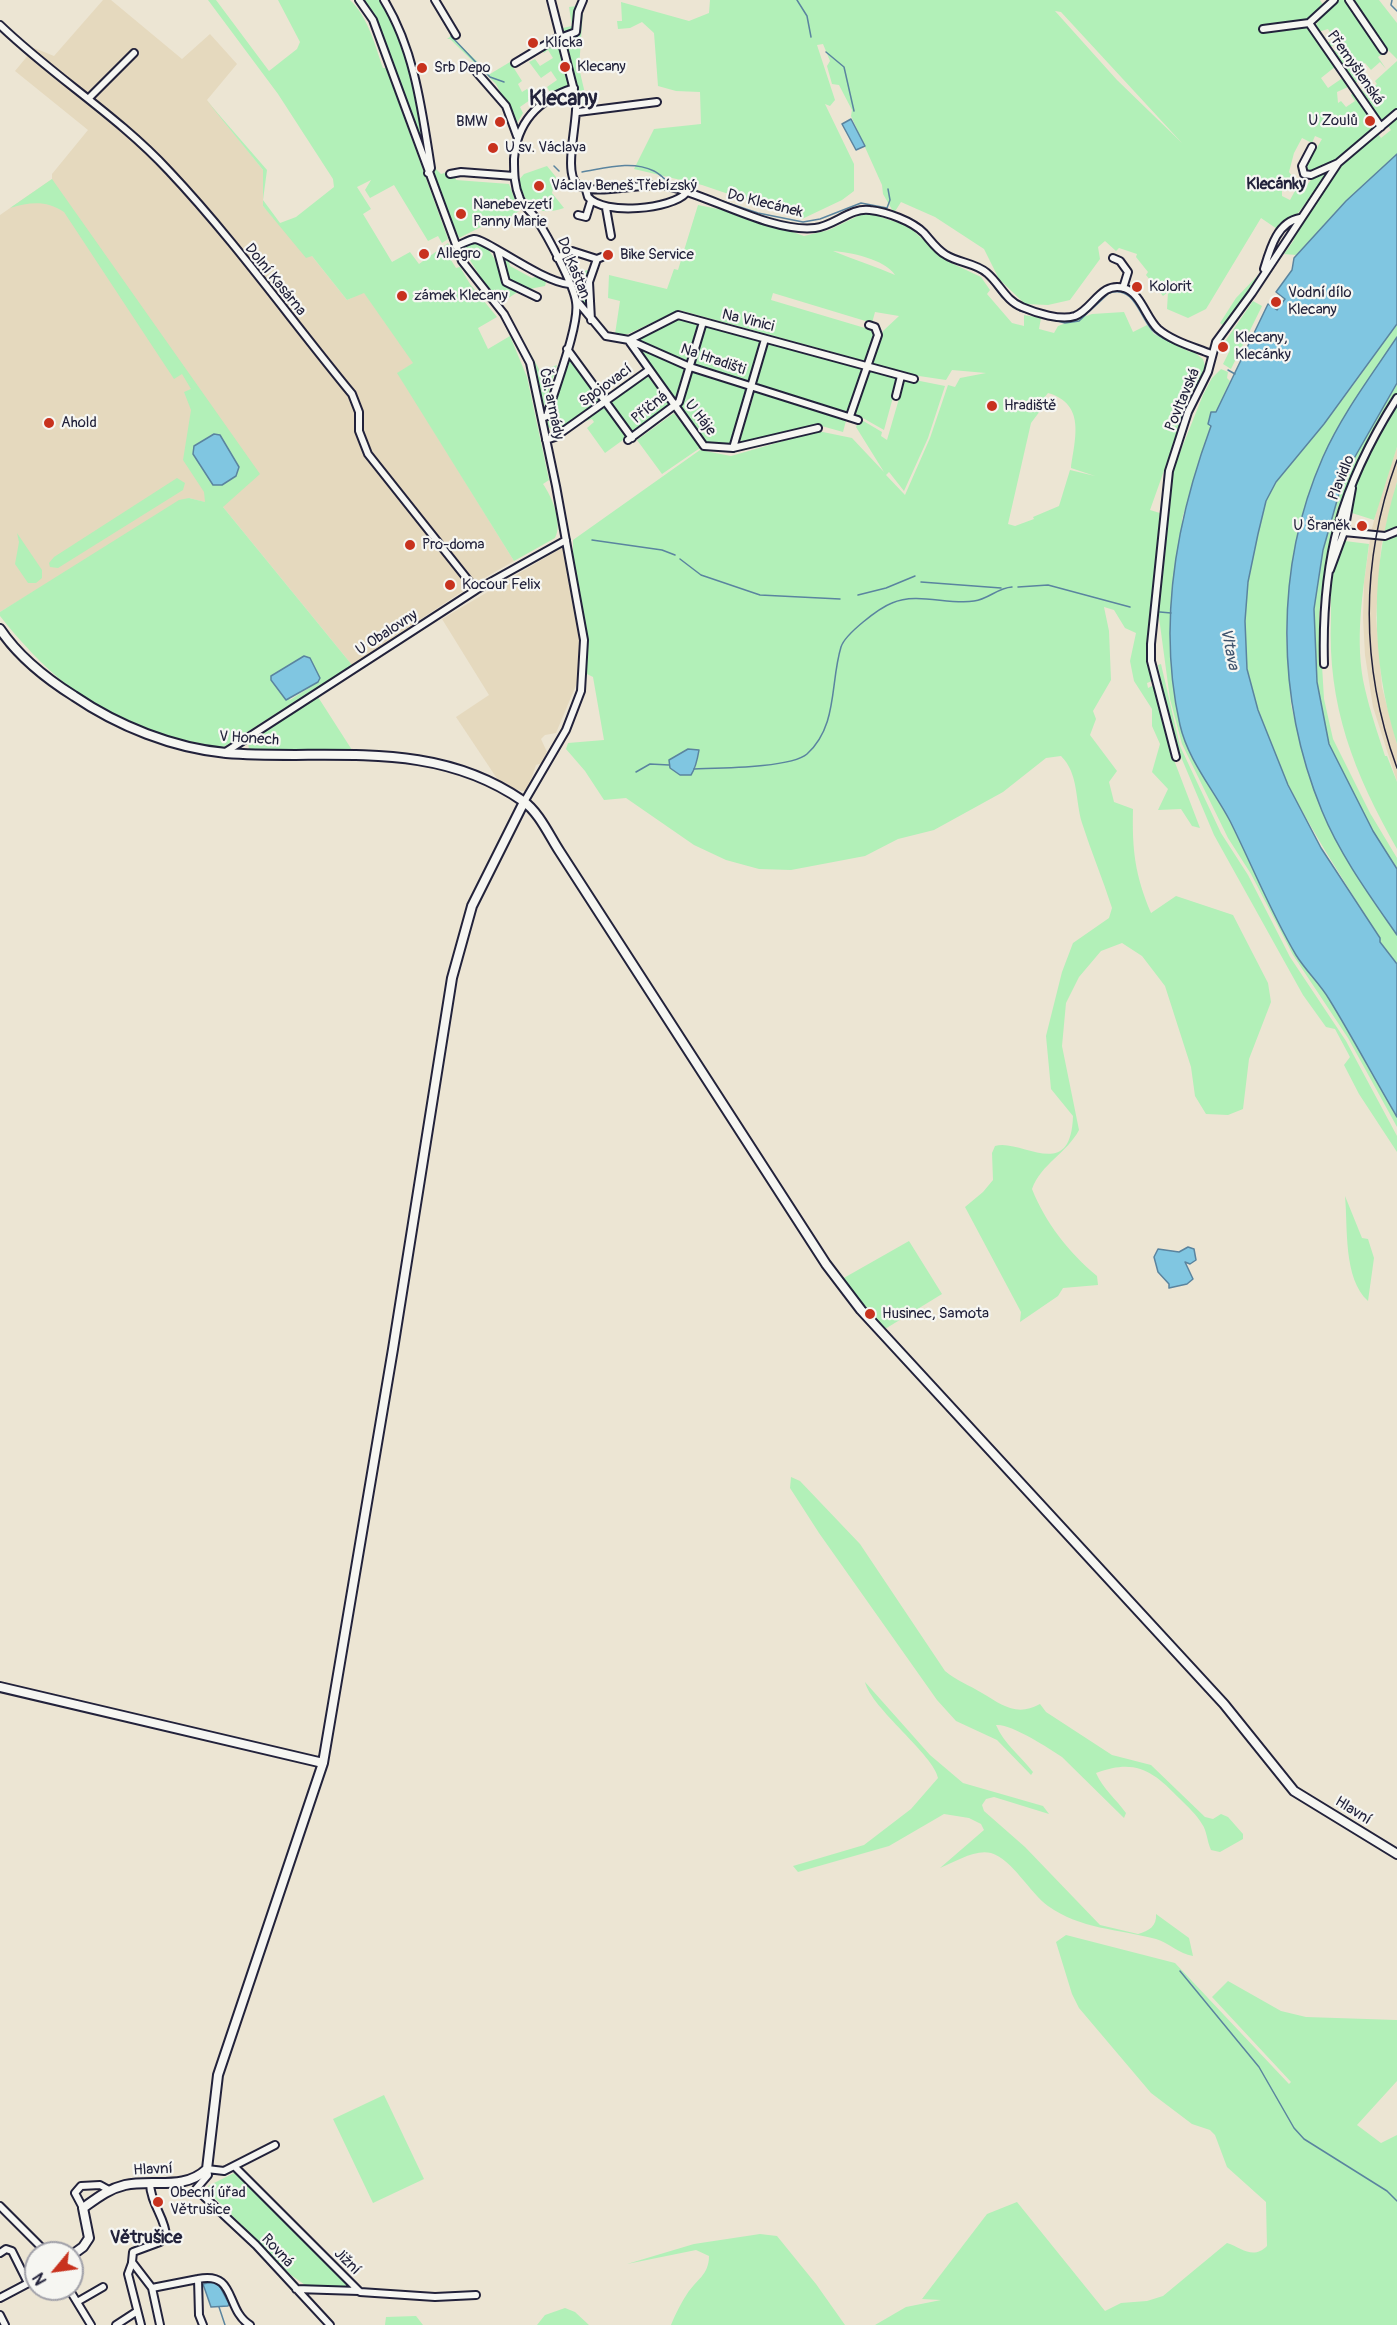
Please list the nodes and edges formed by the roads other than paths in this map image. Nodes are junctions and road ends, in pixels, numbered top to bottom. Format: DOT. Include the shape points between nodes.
graph roads {
  1 [pos="359,0"];
  2 [pos="384,0"];
  3 [pos="435,0"];
  4 [pos="551,0"];
  5 [pos="583,0"];
  6 [pos="1334,0"];
  7 [pos="1349,0"];
  8 [pos="1309,23"];
  9 [pos="0,25"];
  10 [pos="1263,29"];
  11 [pos="456,36"];
  12 [pos="558,37"];
  13 [pos="1383,50"];
  14 [pos="134,52"];
  15 [pos="515,63"];
  16 [pos="473,68"];
  17 [pos="574,88"];
  18 [pos="89,98"];
  19 [pos="657,102"];
  20 [pos="578,112"];
  21 [pos="1397,113"];
  22 [pos="1381,127"];
  23 [pos="518,137"];
  24 [pos="1312,147"];
  25 [pos="1339,162"];
  26 [pos="428,173"];
  27 [pos="450,174"];
  28 [pos="514,176"];
  29 [pos="586,190"];
  30 [pos="686,193"];
  31 [pos="591,201"];
  32 [pos="606,208"];
  33 [pos="578,215"];
  34 [pos="611,236"];
  35 [pos="456,246"];
  36 [pos="498,252"];
  37 [pos="557,258"];
  38 [pos="1113,258"];
  39 [pos="569,284"];
  40 [pos="1123,288"];
  41 [pos="537,297"];
  42 [pos="576,301"];
  43 [pos="591,320"];
  44 [pos="703,322"];
  45 [pos="868,325"];
  46 [pos="765,339"];
  47 [pos="629,340"];
  48 [pos="567,349"];
  49 [pos="1211,354"];
  50 [pos="1211,362"];
  51 [pos="690,367"];
  52 [pos="866,367"];
  53 [pos="649,370"];
  54 [pos="1217,372"];
  55 [pos="901,376"];
  56 [pos="914,379"];
  57 [pos="751,386"];
  58 [pos="896,396"];
  59 [pos="1397,398"];
  60 [pos="606,402"];
  61 [pos="676,406"];
  62 [pos="850,417"];
  63 [pos="542,418"];
  64 [pos="858,420"];
  65 [pos="818,428"];
  66 [pos="546,440"];
  67 [pos="733,448"];
  68 [pos="1351,484"];
  69 [pos="1397,531"];
  70 [pos="1344,532"];
  71 [pos="566,540"];
  72 [pos="1326,575"];
  73 [pos="476,590"];
  74 [pos="0,629"];
  75 [pos="1324,664"];
  76 [pos="224,753"];
  77 [pos="1176,757"];
  78 [pos="525,802"];
  79 [pos="0,1687"];
  80 [pos="323,1763"];
  81 [pos="1397,1854"];
  82 [pos="275,2145"];
  83 [pos="235,2167"];
  84 [pos="207,2169"];
  85 [pos="188,2181"];
  86 [pos="150,2183"];
  87 [pos="196,2189"];
  88 [pos="109,2190"];
  89 [pos="0,2206"];
  90 [pos="83,2208"];
  91 [pos="35,2241"];
  92 [pos="84,2246"];
  93 [pos="0,2253"];
  94 [pos="132,2262"];
  95 [pos="24,2275"];
  96 [pos="198,2279"];
  97 [pos="24,2285"];
  98 [pos="103,2287"];
  99 [pos="152,2288"];
  100 [pos="296,2289"];
  101 [pos="360,2292"];
  102 [pos="476,2295"];
  103 [pos="0,2298"];
  104 [pos="77,2302"];
  105 [pos="136,2312"];
  106 [pos="0,2315"];
  107 [pos="5,2325"];
  108 [pos="91,2325"];
  109 [pos="117,2325"];
  110 [pos="141,2325"];
  111 [pos="160,2325"];
  112 [pos="203,2325"];
  113 [pos="250,2325"];
  114 [pos="330,2325"];
  1 -- 26 [label="street, Čsl. armády" via="373,20"];
  2 -- 26 [label="street" via="395,18 413,70 431,168"];
  3 -- 11 [label="street"];
  4 -- 12 [label="street"];
  5 -- 12 [label="street" via="576,32"];
  6 -- 8 [label="street"];
  7 -- 13 [label="street"];
  8 -- 10 [label="street"];
  8 -- 22 [label="street, Přemyšlenská"];
  9 -- 18 [label="street, Dolní Kasárna"];
  12 -- 15 [label="street"];
  12 -- 17 [label="street"];
  14 -- 18 [label="street"];
  16 -- 23 [label="street" via="506,106"];
  17 -- 20 [label="street"];
  17 -- 23 [label="street" via="538,106"];
  18 -- 73 [label="street, Dolní Kasárna" via="170,172 352,394 368,454"];
  19 -- 20 [label="street"];
  20 -- 29 [label="street" via="570,174"];
  21 -- 22 [label="street, Povltavská"];
  22 -- 25 [label="street, Povltavská"];
  23 -- 28 [label="street"];
  24 -- 25 [label="street" via="1302,166 1304,174 1311,175"];
  25 -- 49 [label="street, Povltavská"];
  26 -- 35 [label="street, Čsl. armády"];
  27 -- 28 [label="street"];
  28 -- 37 [label="street, Do Kaštan" via="521,200 543,228"];
  29 -- 30 [label="street, Do Klecánek" via="656,185"];
  29 -- 31 [label="street"];
  30 -- 32 [label="street" via="678,201 628,209"];
  30 -- 40 [label="street, Do Klecánek" via="742,213 799,227 815,228 862,210 874,210 922,231 942,253 987,273 1016,304 1032,311 1072,317 1106,290"];
  31 -- 32 [label="street"];
  31 -- 33 [label="street" via="586,217"];
  32 -- 34 [label="street"];
  35 -- 36 [label="street" via="476,239"];
  35 -- 63 [label="street, Čsl. armády" via="469,272 504,314 518,339 535,382"];
  36 -- 39 [label="street" via="557,283"];
  36 -- 41 [label="street" via="506,282"];
  37 -- 39 [label="street, Do Kaštan"];
  37 -- 43 [label="street" via="572,251 600,258 589,282"];
  38 -- 40 [label="street" via="1128,272"];
  39 -- 42 [label="street, Do Kaštan"];
  40 -- 49 [label="street" via="1138,300 1162,332"];
  42 -- 43 [label="street, Na Hradišti"];
  42 -- 48 [label="street, Do Kaštan" via="576,321"];
  43 -- 47 [label="street, Na Hradišti" via="606,336"];
  44 -- 46 [label="street, Na Vinici"];
  44 -- 47 [label="street, Na Vinici" via="678,315"];
  44 -- 51 [label="street, Příčná"];
  45 -- 52 [label="street" via="878,330 878,335"];
  46 -- 52 [label="street, Na Vinici"];
  46 -- 57 [label="street"];
  47 -- 51 [label="street, Na Hradišti"];
  47 -- 53 [label="street, U Háje"];
  48 -- 60 [label="street"];
  48 -- 63 [label="street, Do Kaštan" via="547,416"];
  49 -- 50 [label="street, Povltavská"];
  50 -- 54 [label="street"];
  50 -- 77 [label="street, Povltavská" via="1188,412 1168,471 1151,634 1151,661"];
  51 -- 57 [label="street, Na Hradišti"];
  51 -- 61 [label="street, Příčná"];
  52 -- 55 [label="street, Na Vinici"];
  52 -- 62 [label="street"];
  53 -- 60 [label="street, Spojovací"];
  53 -- 61 [label="street, U Háje"];
  55 -- 56 [label="street, Na Vinici"];
  55 -- 58 [label="street"];
  57 -- 62 [label="street, Na Hradišti"];
  57 -- 67 [label="street"];
  59 -- 68 [label="street, Plavidlo" via="1373,435"];
  60 -- 61 [label="street, Příčná" via="630,439"];
  60 -- 66 [label="street, Spojovací"];
  61 -- 67 [label="street, U Háje" via="704,446"];
  62 -- 64 [label="street, Na Hradišti"];
  63 -- 66 [label="street, Čsl. armády"];
  65 -- 67 [label="street, U Háje"];
  66 -- 71 [label="street, Čsl. armády"];
  68 -- 70 [label="street, Plavidlo"];
  68 -- 72 [label="street, Plavidlo"];
  69 -- 70 [label="street" via="1385,536"];
  70 -- 72 [label="street, Plavidlo"];
  71 -- 73 [label="street, U Obalovny"];
  71 -- 78 [label="street, Čsl. armády" via="584,640 581,691 566,730"];
  72 -- 75 [label="street, Plavidlo" via="1322,612"];
  73 -- 76 [label="street, U Obalovny"];
  74 -- 76 [label="street, V Honech" via="29,661 93,709 146,734"];
  76 -- 78 [label="street, V Honech" via="406,757 462,771"];
  78 -- 80 [label="street" via="472,906 452,978"];
  78 -- 81 [label="street, Hlavní" via="849,1296 1224,1704 1294,1791"];
  79 -- 80 [label="street"];
  80 -- 84 [label="street" via="218,2075"];
  82 -- 83 [label="street"];
  83 -- 84 [label="street"];
  83 -- 101 [label="street, Jižní"];
  84 -- 85 [label="street, Hlavní"];
  84 -- 87 [label="street" via="208,2175"];
  85 -- 86 [label="street, Hlavní"];
  85 -- 87 [label="street, Rovná"];
  86 -- 88 [label="street, Hlavní"];
  86 -- 94 [label="street" via="152,2201 166,2236 133,2252"];
  87 -- 100 [label="street, Rovná"];
  88 -- 90 [label="street, Hlavní"];
  88 -- 90 [label="street" via="100,2185 81,2186 75,2193"];
  89 -- 91 [label="street"];
  90 -- 92 [label="street" via="89,2238"];
  93 -- 95 [label="street" via="12,2251"];
  94 -- 99 [label="street"];
  94 -- 105 [label="street" via="128,2274"];
  96 -- 99 [label="street"];
  96 -- 112 [label="street" via="199,2316"];
  96 -- 113 [label="street" via="214,2277 221,2281 240,2316"];
  97 -- 103 [label="street"];
  98 -- 104 [label="street"];
  99 -- 111 [label="street"];
  100 -- 101 [label="street"];
  100 -- 114 [label="street, Rovná"];
  101 -- 102 [label="street, Jižní" via="435,2297"];
  104 -- 108 [label="street"];
  105 -- 109 [label="street"];
  105 -- 110 [label="street"];
  106 -- 107 [label="street"];
}
